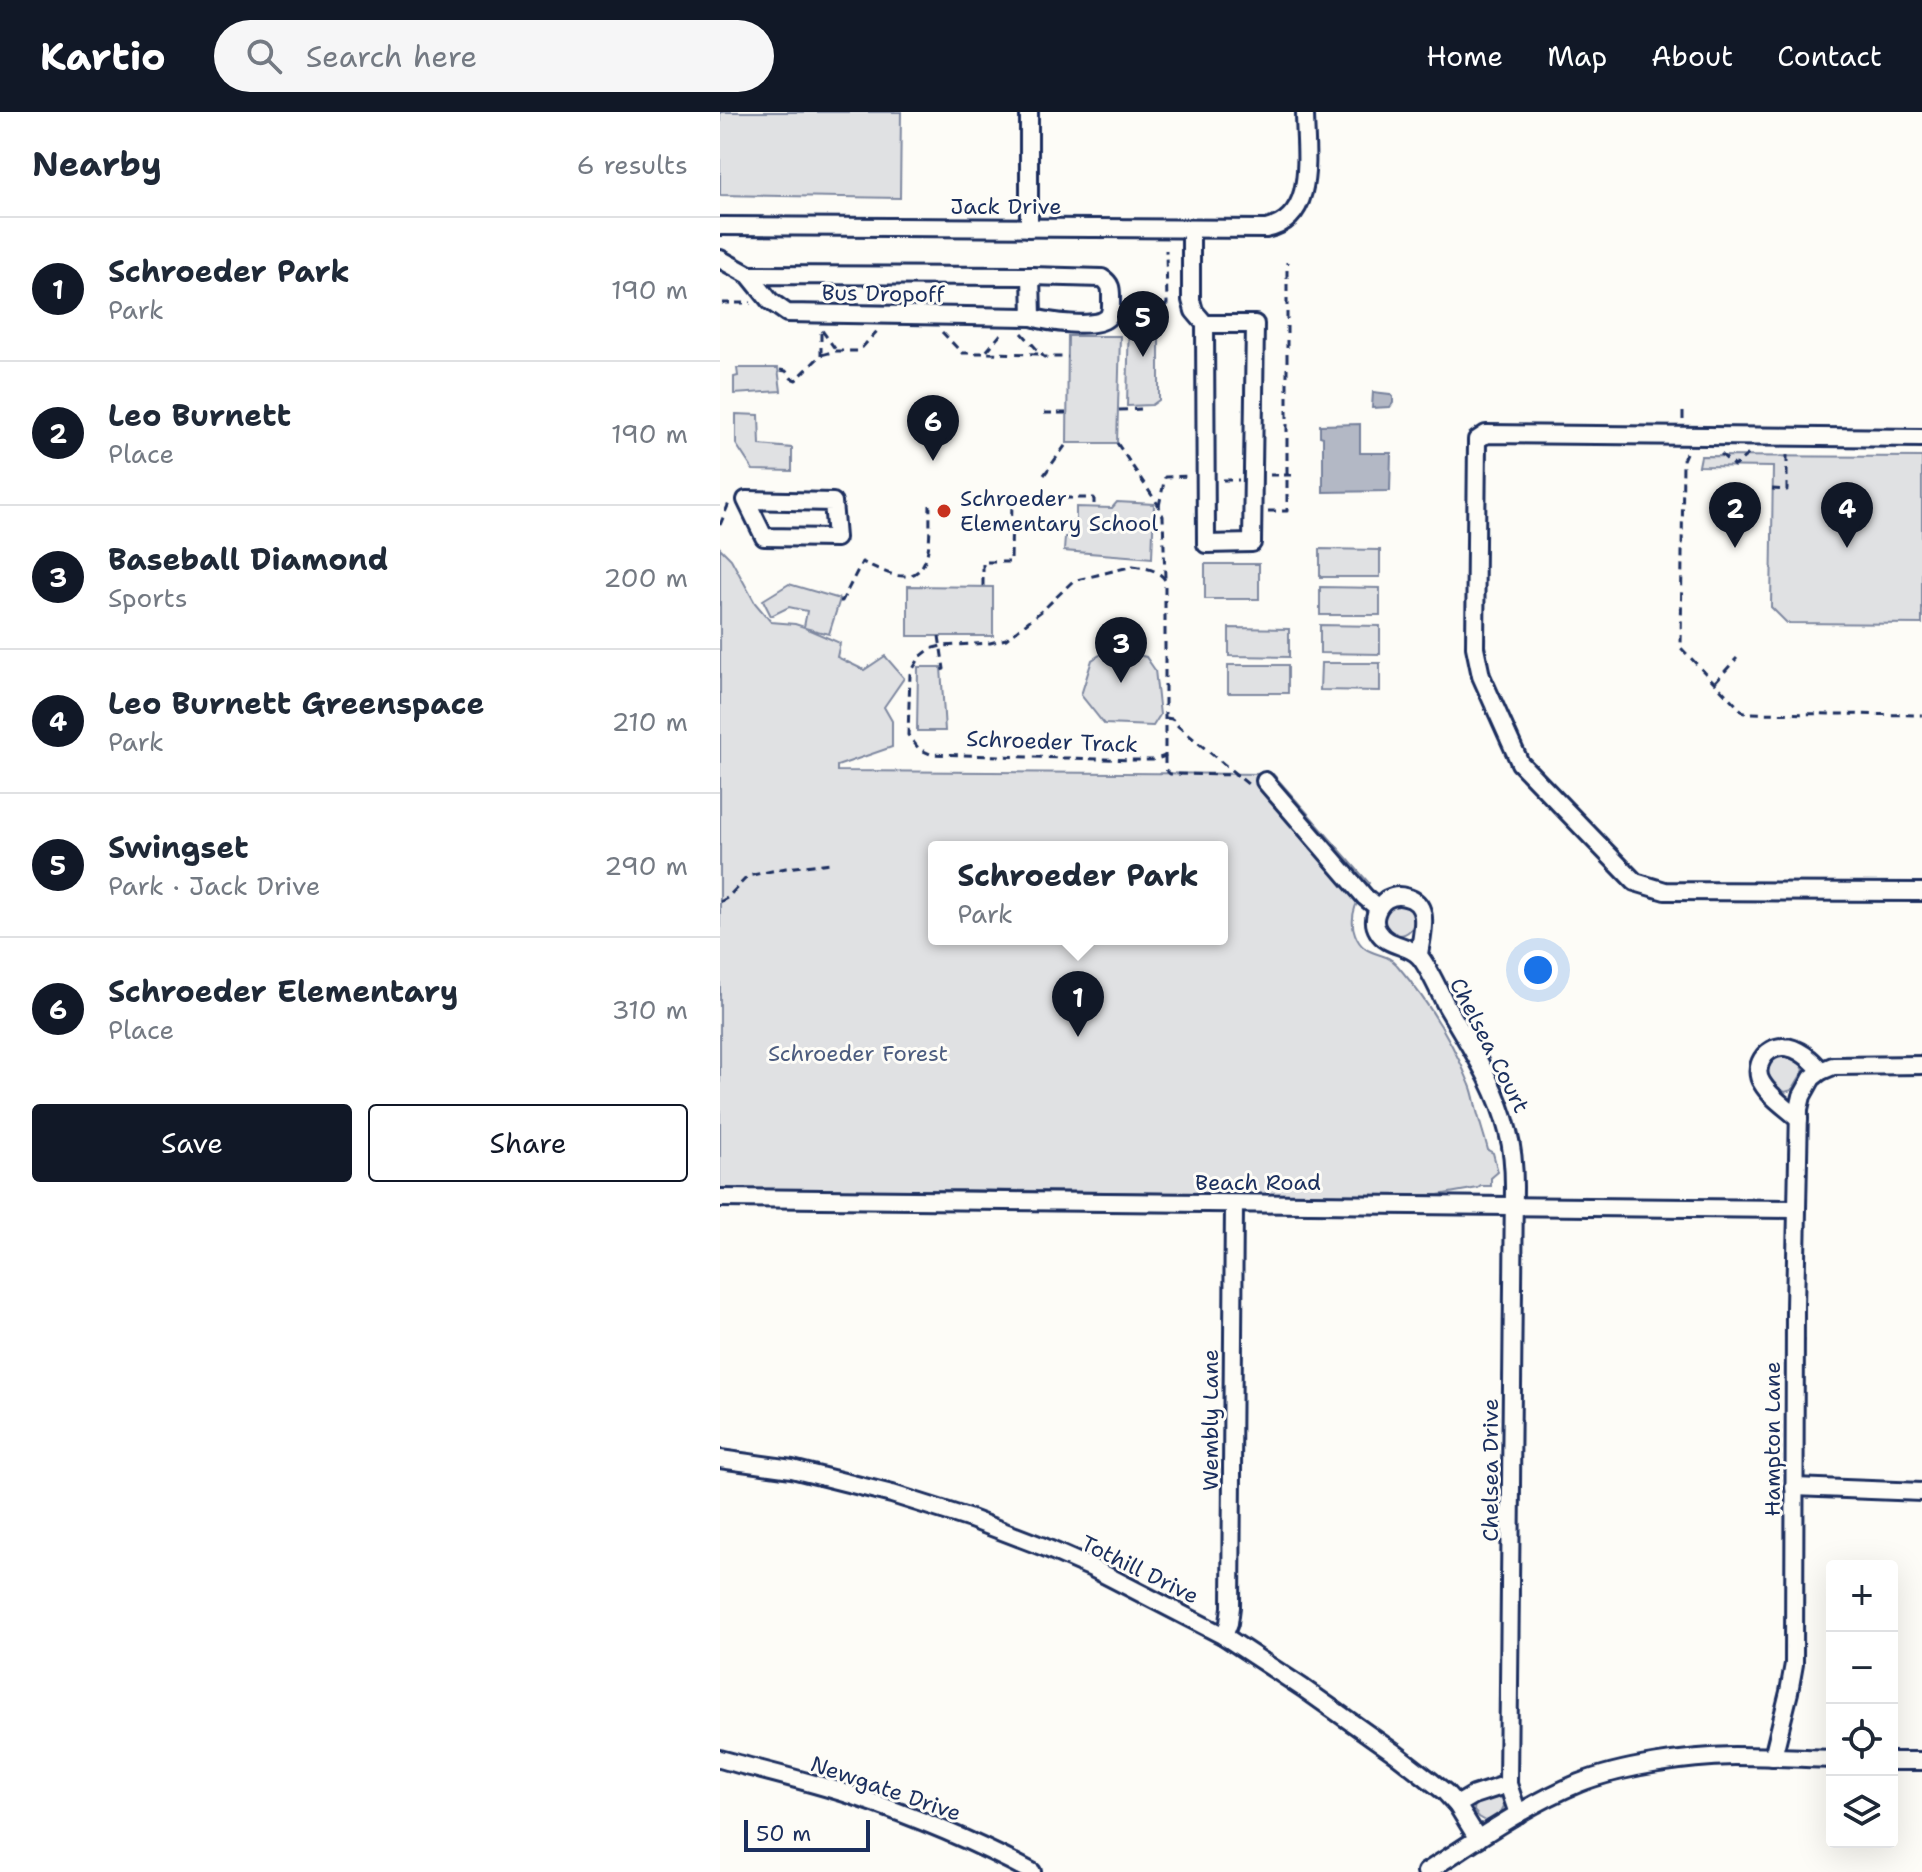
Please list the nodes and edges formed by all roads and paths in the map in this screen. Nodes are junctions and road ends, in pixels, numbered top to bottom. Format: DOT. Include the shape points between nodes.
graph roads {
  1 [pos="1029,112"];
  2 [pos="1305,112"];
  3 [pos="720,226"];
  4 [pos="1029,228"];
  5 [pos="1191,229"];
  6 [pos="1166,250"];
  7 [pos="720,259"];
  8 [pos="1287,262"];
  9 [pos="749,275"];
  10 [pos="1031,276"];
  11 [pos="1152,315"];
  12 [pos="1032,317"];
  13 [pos="1205,324"];
  14 [pos="878,330"];
  15 [pos="940,331"];
  16 [pos="1003,331"];
  17 [pos="837,351"];
  18 [pos="986,353"];
  19 [pos="1041,354"];
  20 [pos="821,355"];
  21 [pos="780,370"];
  22 [pos="1142,406"];
  23 [pos="1119,410"];
  24 [pos="1044,413"];
  25 [pos="1066,413"];
  26 [pos="1922,438"];
  27 [pos="1067,443"];
  28 [pos="1117,443"];
  29 [pos="1691,451"];
  30 [pos="1729,451"];
  31 [pos="1741,452"];
  32 [pos="1776,452"];
  33 [pos="1044,475"];
  34 [pos="1772,489"];
  35 [pos="739,498"];
  36 [pos="930,505"];
  37 [pos="1094,508"];
  38 [pos="1252,511"];
  39 [pos="720,525"];
  40 [pos="1165,580"];
  41 [pos="983,586"];
  42 [pos="840,601"];
  43 [pos="939,636"];
  44 [pos="941,646"];
  45 [pos="1737,658"];
  46 [pos="941,670"];
  47 [pos="1715,682"];
  48 [pos="1922,715"];
  49 [pos="1166,718"];
  50 [pos="1165,756"];
  51 [pos="1238,775"];
  52 [pos="1270,786"];
  53 [pos="831,863"];
  54 [pos="1922,892"];
  55 [pos="720,902"];
  56 [pos="1378,908"];
  57 [pos="1419,955"];
  58 [pos="1922,1065"];
  59 [pos="1821,1071"];
  60 [pos="1799,1119"];
  61 [pos="720,1198"];
  62 [pos="1234,1204"];
  63 [pos="1514,1206"];
  64 [pos="1796,1209"];
  65 [pos="720,1459"];
  66 [pos="1794,1487"];
  67 [pos="1922,1492"];
  68 [pos="1224,1636"];
  69 [pos="1773,1757"];
  70 [pos="720,1759"];
  71 [pos="1826,1759"];
  72 [pos="1898,1761"];
  73 [pos="1922,1761"];
  74 [pos="1508,1784"];
  75 [pos="1457,1805"];
  76 [pos="1518,1814"];
  77 [pos="1478,1839"];
  78 [pos="1032,1872"];
  79 [pos="1426,1872"];
  1 -- 4 [label="street"];
  2 -- 5 [label="street, Jack Drive" via="1304,191 1290,218 1266,229"];
  3 -- 4 [label="street, Jack Drive"];
  4 -- 5 [label="street, Jack Drive"];
  5 -- 13 [label="street" via="1191,300"];
  6 -- 11 [label="path" via="1167,304"];
  7 -- 9 [label="street"];
  8 -- 38 [label="path" via="1287,511"];
  9 -- 10 [label="street, Bus Dropoff"];
  9 -- 12 [label="street, Bus Dropoff" via="787,313"];
  10 -- 12 [label="street"];
  10 -- 12 [label="street, Bus Dropoff" via="1102,278 1111,288 1110,312 1096,323"];
  13 -- 38 [label="street" via="1255,324"];
  13 -- 38 [label="street" via="1206,544 1252,543"];
  14 -- 17 [label="path" via="859,351"];
  15 -- 18 [label="path" via="962,353"];
  16 -- 18 [label="path"];
  17 -- 20 [label="path"];
  17 -- 20 [label="path" via="821,329"];
  18 -- 19 [label="path"];
  20 -- 21 [label="path" via="796,380"];
  22 -- 23 [label="path"];
  24 -- 25 [label="path"];
  26 -- 54 [label="street" via="1486,434 1477,440 1475,647 1481,676 1520,763 1635,882 1665,891"];
  27 -- 33 [label="path"];
  28 -- 40 [label="path, Schroeder Track" via="1163,516"];
  29 -- 47 [label="path" via="1683,460 1681,648"];
  30 -- 31 [label="path" via="1718,451 1734,466 1752,451"];
  32 -- 34 [label="path" via="1787,452 1787,490"];
  35 -- 35 [label="street" via="764,537 836,538 833,502"];
  35 -- 39 [label="path"];
  36 -- 42 [label="path" via="927,561 920,570 906,577 862,562"];
  37 -- 41 [label="path" via="1094,498 1012,498 1011,562 983,562"];
  40 -- 44 [label="path" via="1161,573 1133,566 1073,581 1006,639"];
  40 -- 49 [label="path, Schroeder Track"];
  43 -- 44 [label="path"];
  44 -- 46 [label="path"];
  44 -- 50 [label="path, Schroeder Track" via="920,657 910,674 908,735 919,749 930,754 1118,760"];
  45 -- 47 [label="path"];
  47 -- 48 [label="path" via="1744,713"];
  49 -- 50 [label="path, Schroeder Track"];
  49 -- 51 [label="path"];
  50 -- 51 [label="path" via="1170,774"];
  51 -- 52 [label="path" via="1256,790"];
  52 -- 56 [label="street"];
  53 -- 55 [label="path" via="748,876"];
  56 -- 57 [label="street" via="1379,934"];
  56 -- 57 [label="street" via="1392,897 1406,897 1422,909"];
  57 -- 63 [label="street, Chelsea Court" via="1502,1111 1511,1147"];
  58 -- 59 [label="street" via="1847,1064"];
  59 -- 60 [label="street, Hampton Lane" via="1806,1087"];
  59 -- 60 [label="street" via="1788,1048 1765,1054 1758,1065 1761,1083"];
  60 -- 64 [label="street, Hampton Lane"];
  61 -- 62 [label="street, Beach Road"];
  62 -- 63 [label="street, Beach Road"];
  62 -- 68 [label="street, Wembly Lane" via="1231,1607"];
  63 -- 64 [label="street, Beach Road"];
  63 -- 74 [label="street, Chelsea Drive"];
  64 -- 66 [label="street, Hampton Lane"];
  65 -- 68 [label="street, Tothill Drive" via="844,1481 971,1519 1092,1568"];
  66 -- 67 [label="street"];
  66 -- 69 [label="street, Hampton Lane" via="1794,1664"];
  68 -- 75 [label="street, Tothill Drive" via="1362,1730"];
  69 -- 71 [label="street"];
  69 -- 76 [label="street" via="1693,1759 1629,1769 1581,1782"];
  70 -- 78 [label="street, Newgate Drive" via="891,1809"];
  72 -- 73 [label="street"];
  74 -- 75 [label="street"];
  74 -- 76 [label="street, Chelsea Drive"];
  75 -- 77 [label="street, Tothill Drive"];
  76 -- 77 [label="street"];
  77 -- 79 [label="street"];
}
